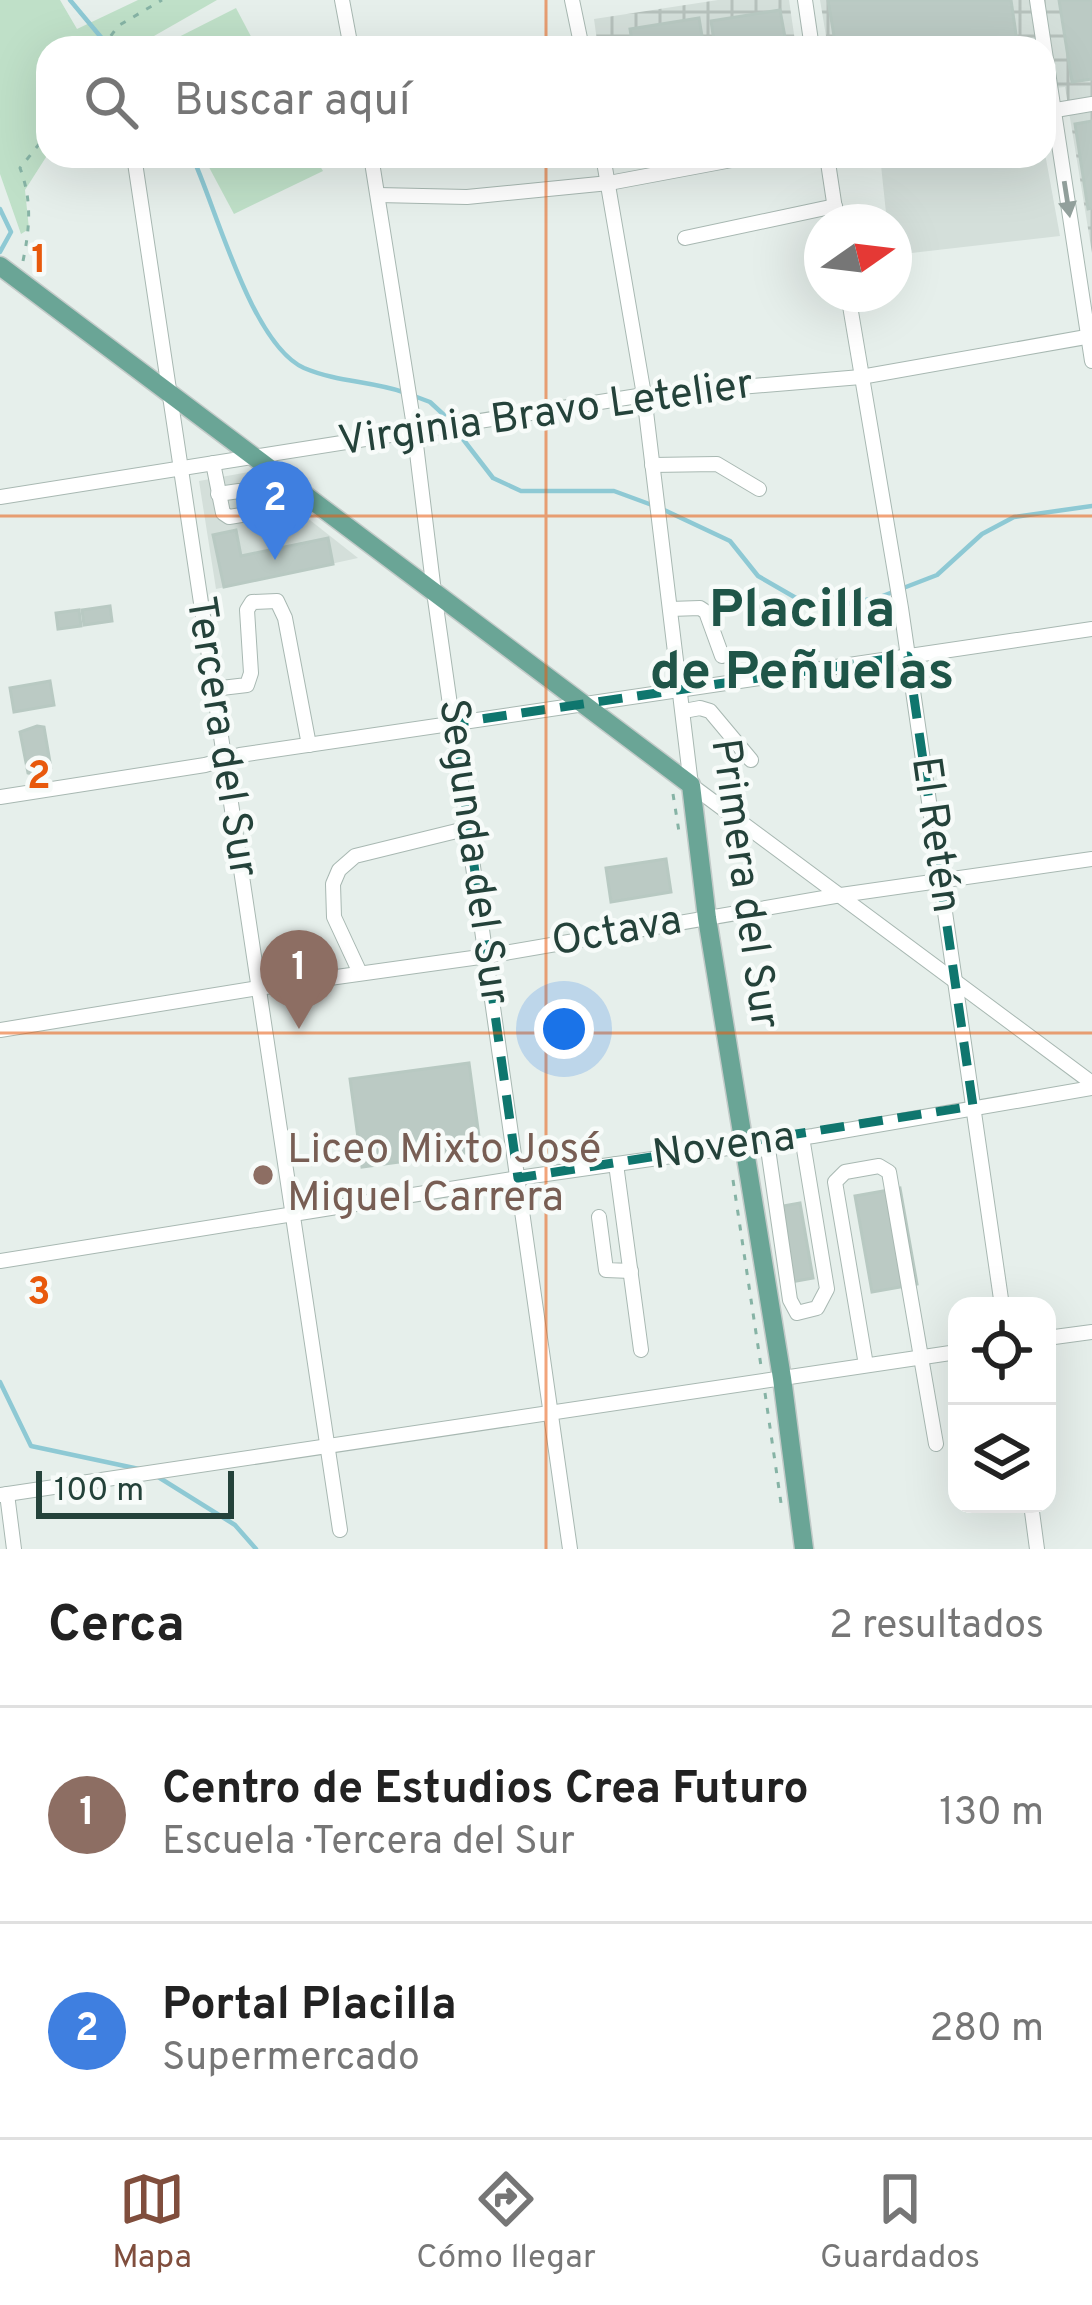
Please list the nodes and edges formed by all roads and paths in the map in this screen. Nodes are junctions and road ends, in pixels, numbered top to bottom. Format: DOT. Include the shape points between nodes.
graph roads {
  1 [pos="162,0"];
  2 [pos="342,0"];
  3 [pos="572,0"];
  4 [pos="805,0"];
  5 [pos="1037,0"];
  6 [pos="111,36"];
  7 [pos="349,36"];
  8 [pos="580,36"];
  9 [pos="810,36"];
  10 [pos="1041,36"];
  11 [pos="1092,104"];
  12 [pos="1056,110"];
  13 [pos="36,148"];
  14 [pos="1056,149"];
  15 [pos="136,168"];
  16 [pos="373,168"];
  17 [pos="606,168"];
  18 [pos="687,168"];
  19 [pos="829,168"];
  20 [pos="609,182"];
  21 [pos="378,195"];
  22 [pos="835,204"];
  23 [pos="804,213"];
  24 [pos="685,238"];
  25 [pos="0,266"];
  26 [pos="20,280"];
  27 [pos="851,312"];
  28 [pos="1090,336"];
  29 [pos="1092,361"];
  30 [pos="861,377"];
  31 [pos="168,392"];
  32 [pos="644,395"];
  33 [pos="414,425"];
  34 [pos="254,457"];
  35 [pos="213,464"];
  36 [pos="652,465"];
  37 [pos="180,469"];
  38 [pos="292,485"];
  39 [pos="759,489"];
  40 [pos="218,494"];
  41 [pos="0,497"];
  42 [pos="262,511"];
  43 [pos="434,592"];
  44 [pos="670,609"];
  45 [pos="1092,629"];
  46 [pos="722,656"];
  47 [pos="908,656"];
  48 [pos="213,689"];
  49 [pos="682,689"];
  50 [pos="581,703"];
  51 [pos="684,711"];
  52 [pos="454,723"];
  53 [pos="309,745"];
  54 [pos="224,760"];
  55 [pos="751,760"];
  56 [pos="691,785"];
  57 [pos="0,797"];
  58 [pos="469,828"];
  59 [pos="1092,859"];
  60 [pos="940,880"];
  61 [pos="842,895"];
  62 [pos="707,918"];
  63 [pos="488,956"];
  64 [pos="360,974"];
  65 [pos="955,980"];
  66 [pos="258,988"];
  67 [pos="0,1030"];
  68 [pos="1092,1086"];
  69 [pos="973,1106"];
  70 [pos="802,1137"];
  71 [pos="766,1142"];
  72 [pos="744,1145"];
  73 [pos="616,1164"];
  74 [pos="518,1178"];
  75 [pos="292,1214"];
  76 [pos="598,1217"];
  77 [pos="0,1261"];
  78 [pos="631,1271"];
  79 [pos="1001,1297"];
  80 [pos="1092,1332"];
  81 [pos="1056,1337"];
  82 [pos="641,1350"];
  83 [pos="948,1353"];
  84 [pos="923,1357"];
  85 [pos="866,1365"];
  86 [pos="782,1378"];
  87 [pos="550,1413"];
  88 [pos="936,1444"];
  89 [pos="328,1446"];
  90 [pos="3,1495"];
  91 [pos="1031,1513"];
  92 [pos="340,1530"];
  93 [pos="14,1549"];
  94 [pos="569,1549"];
  95 [pos="804,1549"];
  96 [pos="1037,1549"];
  1 -- 6 [label="path"];
  2 -- 7 [label="street"];
  3 -- 8 [label="street"];
  4 -- 9 [label="street"];
  5 -- 10 [label="street"];
  11 -- 12 [label="street"];
  13 -- 26 [label="path" via="20,168 29,229"];
  14 -- 28 [label="street, one-way"];
  15 -- 31 [label="street, Tercera del Sur"];
  16 -- 21 [label="street, Segunda del Sur"];
  17 -- 20 [label="street, Primera del Sur"];
  18 -- 20 [label="street"];
  19 -- 22 [label="street"];
  20 -- 21 [label="street" via="466,197"];
  20 -- 32 [label="street, Primera del Sur"];
  21 -- 33 [label="street, Segunda del Sur"];
  23 -- 24 [label="street"];
  25 -- 26 [label="main road"];
  26 -- 31 [label="main road"];
  27 -- 30 [label="street, El Retén"];
  28 -- 29 [label="street"];
  28 -- 30 [label="street, Virginia Bravo Letelier"];
  30 -- 32 [label="street, Virginia Bravo Letelier"];
  30 -- 47 [label="street, El Retén"];
  31 -- 34 [label="main road"];
  31 -- 37 [label="street, Tercera del Sur"];
  32 -- 33 [label="street, Virginia Bravo Letelier"];
  32 -- 36 [label="street, Primera del Sur"];
  33 -- 34 [label="street, Virginia Bravo Letelier"];
  33 -- 43 [label="street, Segunda del Sur"];
  34 -- 35 [label="street, Virginia Bravo Letelier"];
  34 -- 38 [label="main road"];
  35 -- 37 [label="street, Virginia Bravo Letelier"];
  35 -- 40 [label="street"];
  36 -- 39 [label="street" via="717,464"];
  36 -- 44 [label="street, Primera del Sur"];
  37 -- 41 [label="street, Virginia Bravo Letelier"];
  37 -- 48 [label="street, Tercera del Sur"];
  38 -- 42 [label="street" via="276,507"];
  38 -- 43 [label="main road"];
  40 -- 42 [label="street" via="239,491"];
  40 -- 42 [label="street" via="229,517"];
  43 -- 50 [label="main road"];
  43 -- 52 [label="street, Segunda del Sur"];
  44 -- 46 [label="street" via="706,612"];
  44 -- 49 [label="street, Primera del Sur"];
  45 -- 47 [label="street"];
  47 -- 49 [label="street"];
  47 -- 60 [label="street, El Retén"];
  48 -- 53 [label="street" via="247,685 247,610 277,601"];
  48 -- 54 [label="street, Tercera del Sur"];
  49 -- 50 [label="street"];
  49 -- 51 [label="street, Primera del Sur"];
  50 -- 52 [label="street"];
  50 -- 56 [label="main road"];
  51 -- 55 [label="street" via="710,711"];
  51 -- 56 [label="street, Primera del Sur"];
  52 -- 53 [label="street"];
  52 -- 58 [label="street, Segunda del Sur"];
  53 -- 54 [label="street"];
  54 -- 57 [label="street"];
  54 -- 66 [label="street, Tercera del Sur"];
  56 -- 61 [label="street"];
  56 -- 62 [label="main road, Primera del Sur"];
  58 -- 63 [label="street, Segunda del Sur"];
  58 -- 64 [label="street" via="355,856 339,870 334,917"];
  59 -- 60 [label="street, Octava"];
  60 -- 61 [label="street, Octava"];
  60 -- 65 [label="street, El Retén"];
  61 -- 62 [label="street, Octava"];
  61 -- 65 [label="street"];
  62 -- 63 [label="street, Octava"];
  62 -- 72 [label="main road, Primera del Sur"];
  63 -- 64 [label="street, Octava"];
  63 -- 74 [label="street, Segunda del Sur"];
  64 -- 66 [label="street, Octava"];
  65 -- 68 [label="street"];
  65 -- 69 [label="street, El Retén"];
  66 -- 67 [label="street, Octava"];
  66 -- 75 [label="street, Tercera del Sur"];
  68 -- 69 [label="street, Novena"];
  69 -- 70 [label="street, Novena"];
  69 -- 79 [label="street, El Retén"];
  70 -- 71 [label="street, Novena"];
  70 -- 71 [label="street" via="827,1289 806,1313 790,1300"];
  71 -- 72 [label="street, Novena"];
  72 -- 73 [label="street, Novena"];
  72 -- 86 [label="main road, Primera del Sur"];
  73 -- 74 [label="street, Novena"];
  73 -- 78 [label="street"];
  74 -- 75 [label="street, Novena"];
  74 -- 87 [label="street, Segunda del Sur"];
  75 -- 77 [label="street, Novena"];
  75 -- 89 [label="street, Tercera del Sur"];
  76 -- 78 [label="street" via="606,1270"];
  78 -- 82 [label="street"];
  80 -- 81 [label="street"];
  83 -- 84 [label="street"];
  84 -- 85 [label="street"];
  84 -- 85 [label="street" via="889,1172 879,1166 835,1182"];
  84 -- 88 [label="street"];
  85 -- 86 [label="street"];
  86 -- 87 [label="street"];
  86 -- 95 [label="main road, Primera del Sur"];
  87 -- 89 [label="street"];
  87 -- 94 [label="street, Segunda del Sur"];
  89 -- 90 [label="street"];
  89 -- 92 [label="street, Tercera del Sur"];
  90 -- 93 [label="street"];
  91 -- 96 [label="street"];
}
